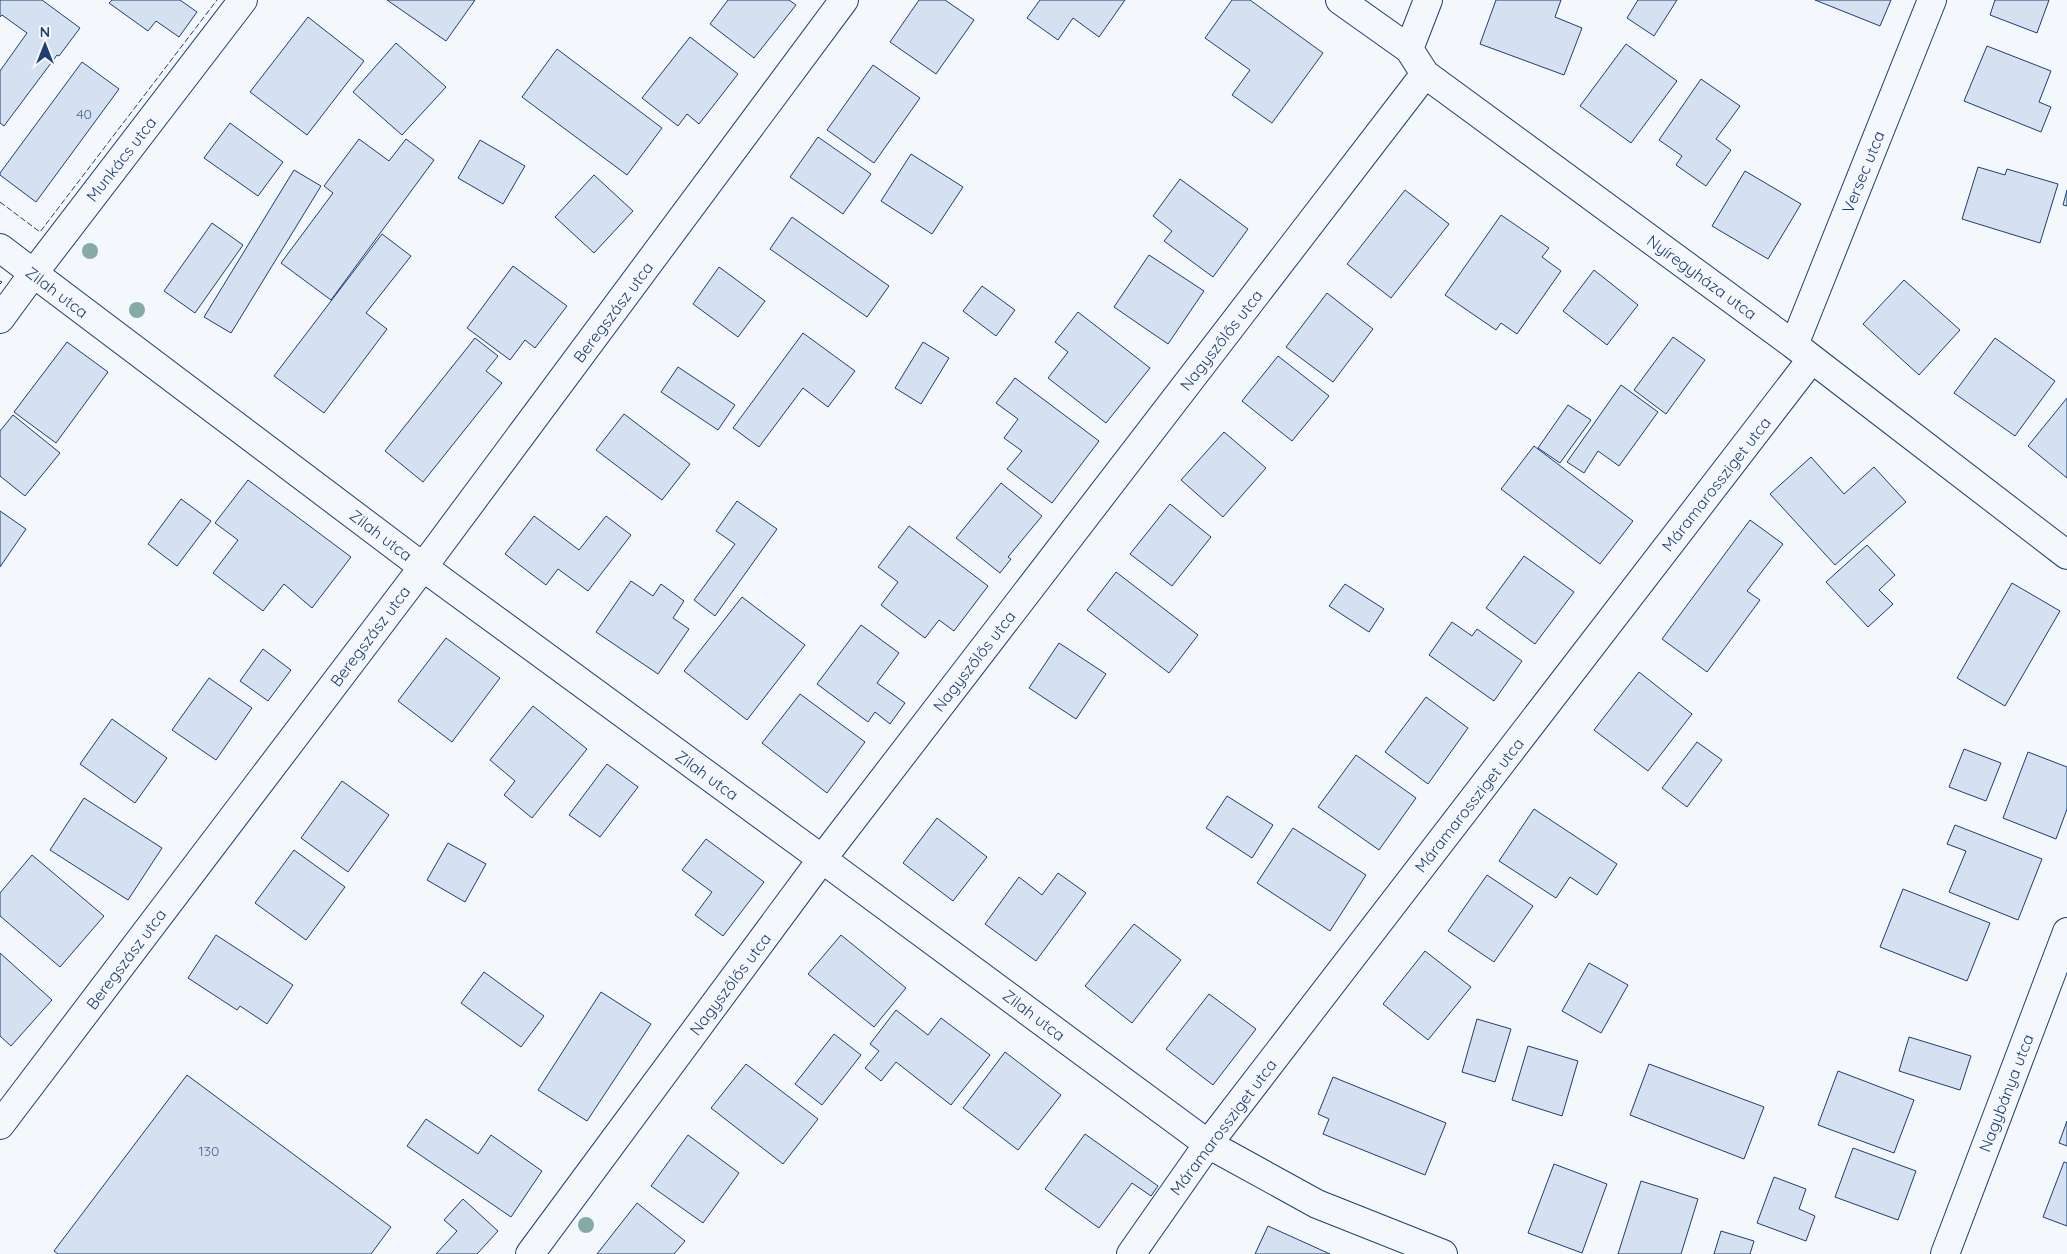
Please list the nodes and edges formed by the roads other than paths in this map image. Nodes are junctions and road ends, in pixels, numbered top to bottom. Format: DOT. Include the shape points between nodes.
graph roads {
  1 [pos="243,0"];
  2 [pos="844,0"];
  3 [pos="1340,0"];
  4 [pos="1428,0"];
  5 [pos="1932,0"];
  6 [pos="1409,49"];
  7 [pos="1425,74"];
  8 [pos="0,248"];
  9 [pos="32,274"];
  10 [pos="0,319"];
  11 [pos="1803,352"];
  12 [pos="2067,555"];
  13 [pos="423,567"];
  14 [pos="822,859"];
  15 [pos="2067,932"];
  16 [pos="0,1125"];
  17 [pos="1208,1144"];
  18 [pos="530,1254"];
  19 [pos="1131,1254"];
  20 [pos="1443,1254"];
  21 [pos="1945,1254"];
  1 -- 9 [label="street, Munkács utca"];
  2 -- 13 [label="street, Beregszász utca"];
  3 -- 6 [label="street, Nyíregyháza utca"];
  4 -- 6 [label="street"];
  5 -- 11 [label="street, Versec utca"];
  6 -- 7 [label="street, Nyíregyháza utca"];
  7 -- 11 [label="street, Nyíregyháza utca"];
  7 -- 14 [label="street, Nagyszőlős utca"];
  8 -- 9 [label="street, Zilah utca"];
  9 -- 10 [label="street, Munkács utca"];
  9 -- 13 [label="street, Zilah utca"];
  11 -- 12 [label="street, Nyíregyháza utca"];
  11 -- 17 [label="street, Máramarossziget utca"];
  13 -- 14 [label="street, Zilah utca"];
  13 -- 16 [label="street, Beregszász utca"];
  14 -- 17 [label="street, Zilah utca"];
  14 -- 18 [label="street, Nagyszőlős utca"];
  15 -- 21 [label="street, Nagybánya utca"];
  17 -- 19 [label="street, Máramarossziget utca"];
  17 -- 20 [label="street, Zilah utca" via="1317,1204"];
}
